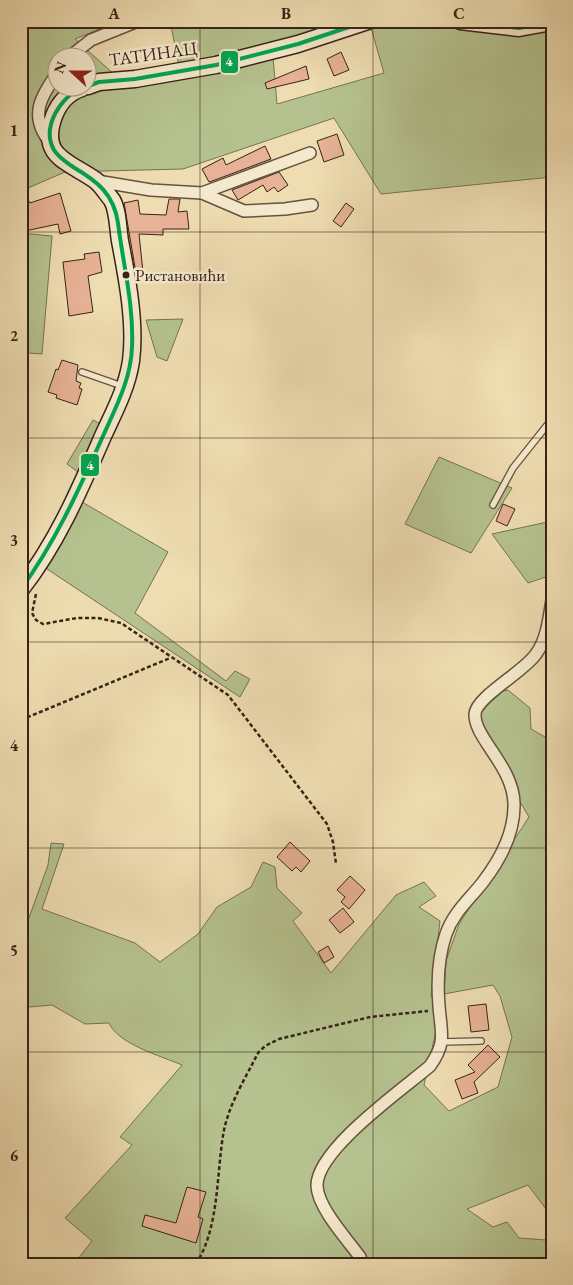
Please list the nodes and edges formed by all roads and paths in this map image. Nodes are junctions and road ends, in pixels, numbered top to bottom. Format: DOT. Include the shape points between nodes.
graph roads {
  1 [pos="138,21"];
  2 [pos="368,21"];
  3 [pos="460,21"];
  4 [pos="552,22"];
  5 [pos="81,48"];
  6 [pos="98,82"];
  7 [pos="48,86"];
  8 [pos="65,98"];
  9 [pos="49,141"];
  10 [pos="310,153"];
  11 [pos="97,181"];
  12 [pos="202,193"];
  13 [pos="312,205"];
  14 [pos="82,372"];
  15 [pos="125,387"];
  16 [pos="552,419"];
  17 [pos="493,505"];
  18 [pos="40,566"];
  19 [pos="21,589"];
  20 [pos="552,600"];
  21 [pos="170,658"];
  22 [pos="21,720"];
  23 [pos="336,864"];
  24 [pos="439,1007"];
  25 [pos="481,1041"];
  26 [pos="442,1042"];
  27 [pos="196,1264"];
  28 [pos="362,1264"];
  1 -- 5 [label="street" via="92,40"];
  2 -- 6 [label="street, ТАТИНАЦ" via="298,44 216,65"];
  3 -- 4 [label="street" via="519,28"];
  7 -- 9 [label="street" via="37,115 41,130"];
  8 -- 9 [label="street" via="52,122"];
  9 -- 11 [label="street" via="62,160"];
  10 -- 12 [label="street"];
  11 -- 12 [label="street" via="151,190"];
  11 -- 15 [label="street" via="113,202 125,268 132,336"];
  12 -- 13 [label="street" via="244,211 285,210"];
  14 -- 15 [label="lane"];
  15 -- 18 [label="street" via="69,511"];
  16 -- 17 [label="lane" via="513,468"];
  18 -- 19 [label="street"];
  18 -- 21 [label="path" via="32,613 36,620 43,624 98,618 121,623"];
  20 -- 24 [label="street" via="545,635 536,655 480,701 475,714 478,726 512,784 512,822 498,861 457,912 446,934 439,967"];
  21 -- 22 [label="path"];
  21 -- 23 [label="path" via="228,695 327,824"];
  24 -- 26 [label="street"];
  24 -- 27 [label="path" via="425,1013 370,1017 288,1037 265,1046 258,1053 229,1110 212,1220 207,1242"];
  25 -- 26 [label="lane"];
  26 -- 28 [label="street" via="439,1054 430,1066 352,1131 333,1151 320,1174 317,1186 321,1202"];
}
